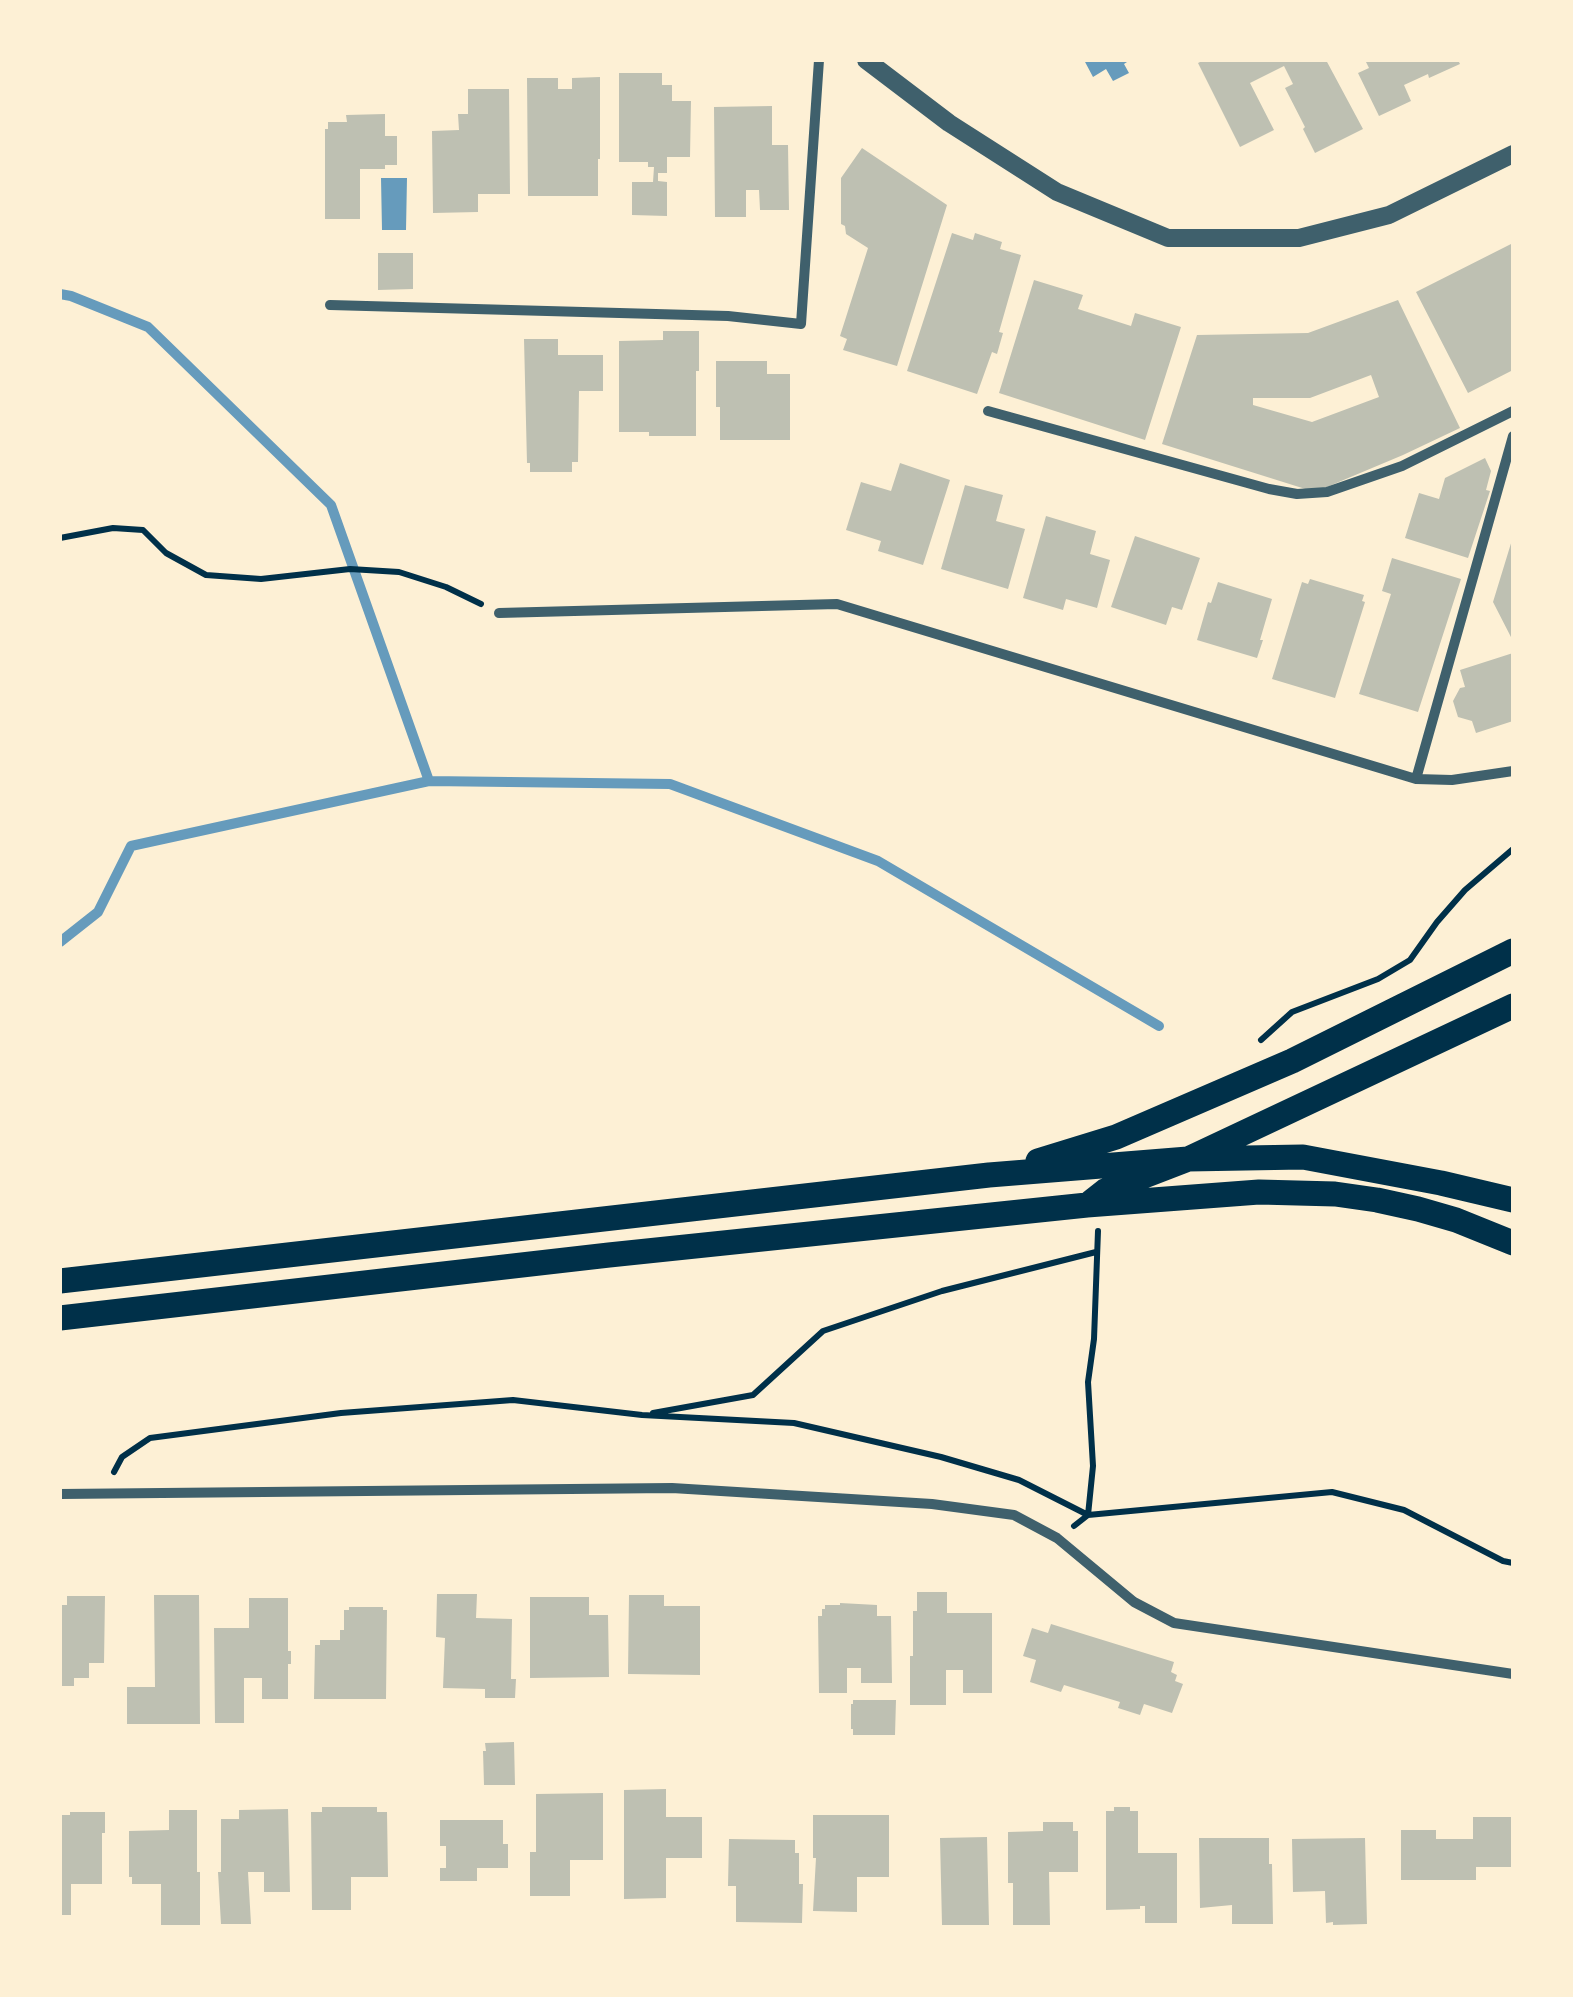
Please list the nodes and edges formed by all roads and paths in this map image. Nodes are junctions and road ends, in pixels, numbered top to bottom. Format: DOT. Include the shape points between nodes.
graph roads {
  1 [pos="820,60"];
  2 [pos="866,60"];
  3 [pos="1513,154"];
  4 [pos="330,305"];
  5 [pos="988,410"];
  6 [pos="1513,411"];
  7 [pos="1513,436"];
  8 [pos="60,538"];
  9 [pos="499,612"];
  10 [pos="1513,770"];
  11 [pos="1416,779"];
  12 [pos="1513,848"];
  13 [pos="1513,950"];
  14 [pos="1513,1006"];
  15 [pos="1258,1042"];
  16 [pos="1188,1159"];
  17 [pos="990,1175"];
  18 [pos="1513,1200"];
  19 [pos="1093,1216"];
  20 [pos="1513,1244"];
  21 [pos="1096,1252"];
  22 [pos="60,1281"];
  23 [pos="60,1318"];
  24 [pos="642,1415"];
  25 [pos="60,1494"];
  26 [pos="104,1494"];
  27 [pos="1088,1516"];
  28 [pos="1057,1538"];
  29 [pos="1513,1562"];
  30 [pos="1513,1674"];
  1 -- 4 [label="street" via="801,324 728,316"];
  2 -- 3 [label="street" via="948,123 1057,192 1168,238 1299,238 1389,216"];
  5 -- 6 [label="street" via="1297,494 1327,492 1402,466"];
  7 -- 11 [label="street"];
  8 -- 9 [label="path" via="143,530 166,553 206,574 399,572"];
  9 -- 11 [label="street" via="837,604"];
  10 -- 11 [label="street"];
  12 -- 15 [label="path" via="1466,890 1410,960 1292,1012"];
  13 -- 17 [label="main road" via="1292,1061 1116,1137"];
  14 -- 16 [label="main road"];
  16 -- 17 [label="main road"];
  16 -- 18 [label="main road" via="1303,1158"];
  16 -- 19 [label="main road" via="1105,1192"];
  17 -- 22 [label="main road"];
  19 -- 20 [label="main road" via="1260,1192 1335,1194 1418,1209"];
  19 -- 21 [label="path"];
  19 -- 23 [label="main road" via="610,1255"];
  21 -- 24 [label="path" via="942,1291 823,1331 753,1394"];
  21 -- 27 [label="path"];
  24 -- 26 [label="path" via="513,1400 150,1438 122,1457"];
  24 -- 27 [label="path" via="794,1423 1019,1480"];
  25 -- 26 [label="street"];
  26 -- 28 [label="street" via="672,1488 932,1504 1014,1516"];
  27 -- 28 [label="path"];
  27 -- 29 [label="path" via="1332,1492 1404,1510"];
  28 -- 30 [label="street" via="1134,1602 1174,1623"];
}
